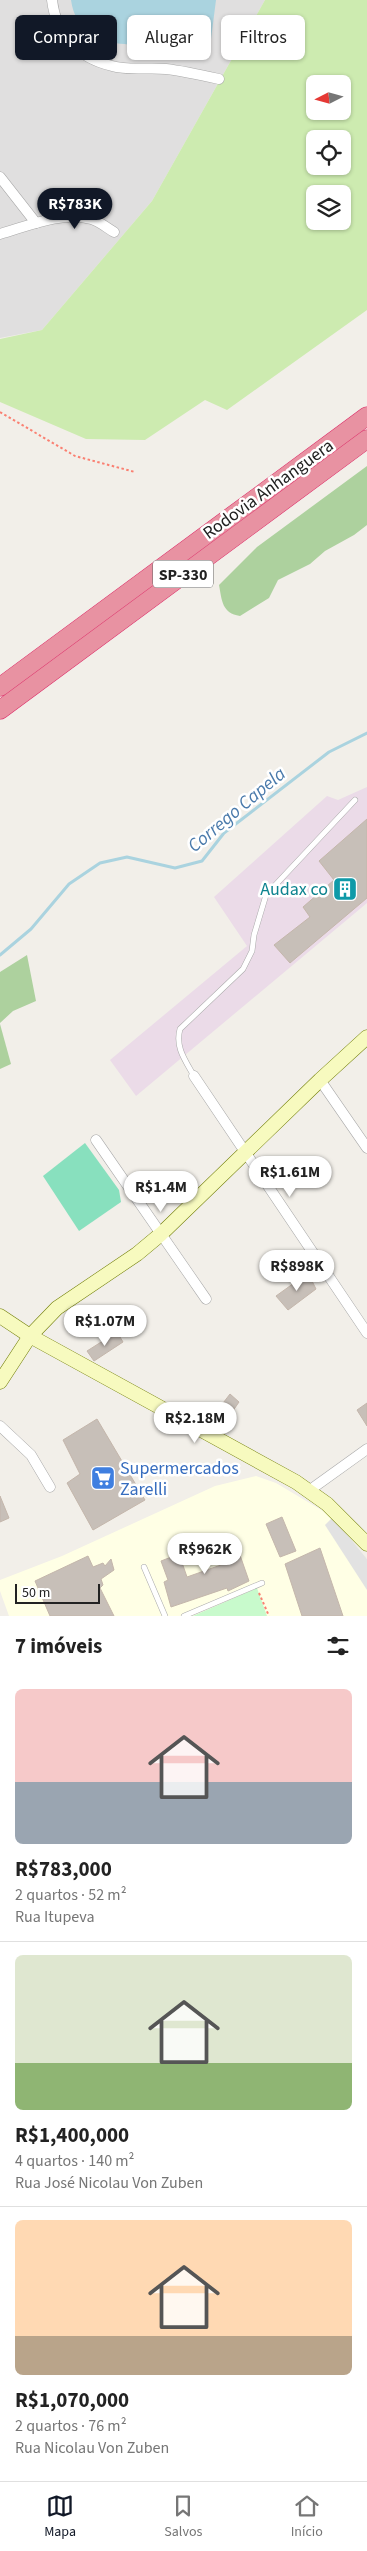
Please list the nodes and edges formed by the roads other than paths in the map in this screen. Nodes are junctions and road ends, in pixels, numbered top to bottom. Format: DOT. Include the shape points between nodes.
graph roads {
  1 [pos="52,0"];
  2 [pos="219,79"];
  3 [pos="0,177"];
  4 [pos="36,223"];
  5 [pos="114,232"];
  6 [pos="0,234"];
  7 [pos="367,416"];
  8 [pos="367,439"];
  9 [pos="0,687"];
  10 [pos="0,710"];
  11 [pos="355,800"];
  12 [pos="367,1037"];
  13 [pos="194,1076"];
  14 [pos="320,1080"];
  15 [pos="96,1140"];
  16 [pos="367,1148"];
  17 [pos="244,1153"];
  18 [pos="161,1234"];
  19 [pos="206,1299"];
  20 [pos="0,1316"];
  21 [pos="367,1333"];
  22 [pos="30,1336"];
  23 [pos="0,1382"];
  24 [pos="0,1426"];
  25 [pos="367,1448"];
  26 [pos="50,1487"];
  27 [pos="310,1490"];
  28 [pos="367,1544"];
  29 [pos="144,1567"];
  30 [pos="262,1583"];
  31 [pos="165,1616"];
  32 [pos="184,1616"];
  1 -- 2 [label="street" via="63,34 75,49 90,59 113,67 167,69"];
  3 -- 4 [label="street"];
  4 -- 5 [label="street" via="79,217 93,219"];
  4 -- 6 [label="street"];
  7 -- 9 [label="highway, Rodovia Anhanguera / SP-330"];
  8 -- 10 [label="highway, Rodovia Anhanguera / SP-330"];
  11 -- 13 [label="lane" via="266,895 252,951 243,969 180,1028 177,1040"];
  12 -- 14 [label="street"];
  13 -- 17 [label="street"];
  14 -- 16 [label="street"];
  14 -- 17 [label="street"];
  15 -- 18 [label="street"];
  17 -- 18 [label="street"];
  17 -- 21 [label="street"];
  18 -- 19 [label="street"];
  18 -- 22 [label="street" via="57,1308"];
  20 -- 22 [label="street"];
  22 -- 23 [label="street"];
  22 -- 27 [label="street"];
  24 -- 26 [label="street" via="31,1455"];
  25 -- 27 [label="street"];
  27 -- 28 [label="street"];
  29 -- 31 [label="lane"];
  30 -- 32 [label="lane"];
}
